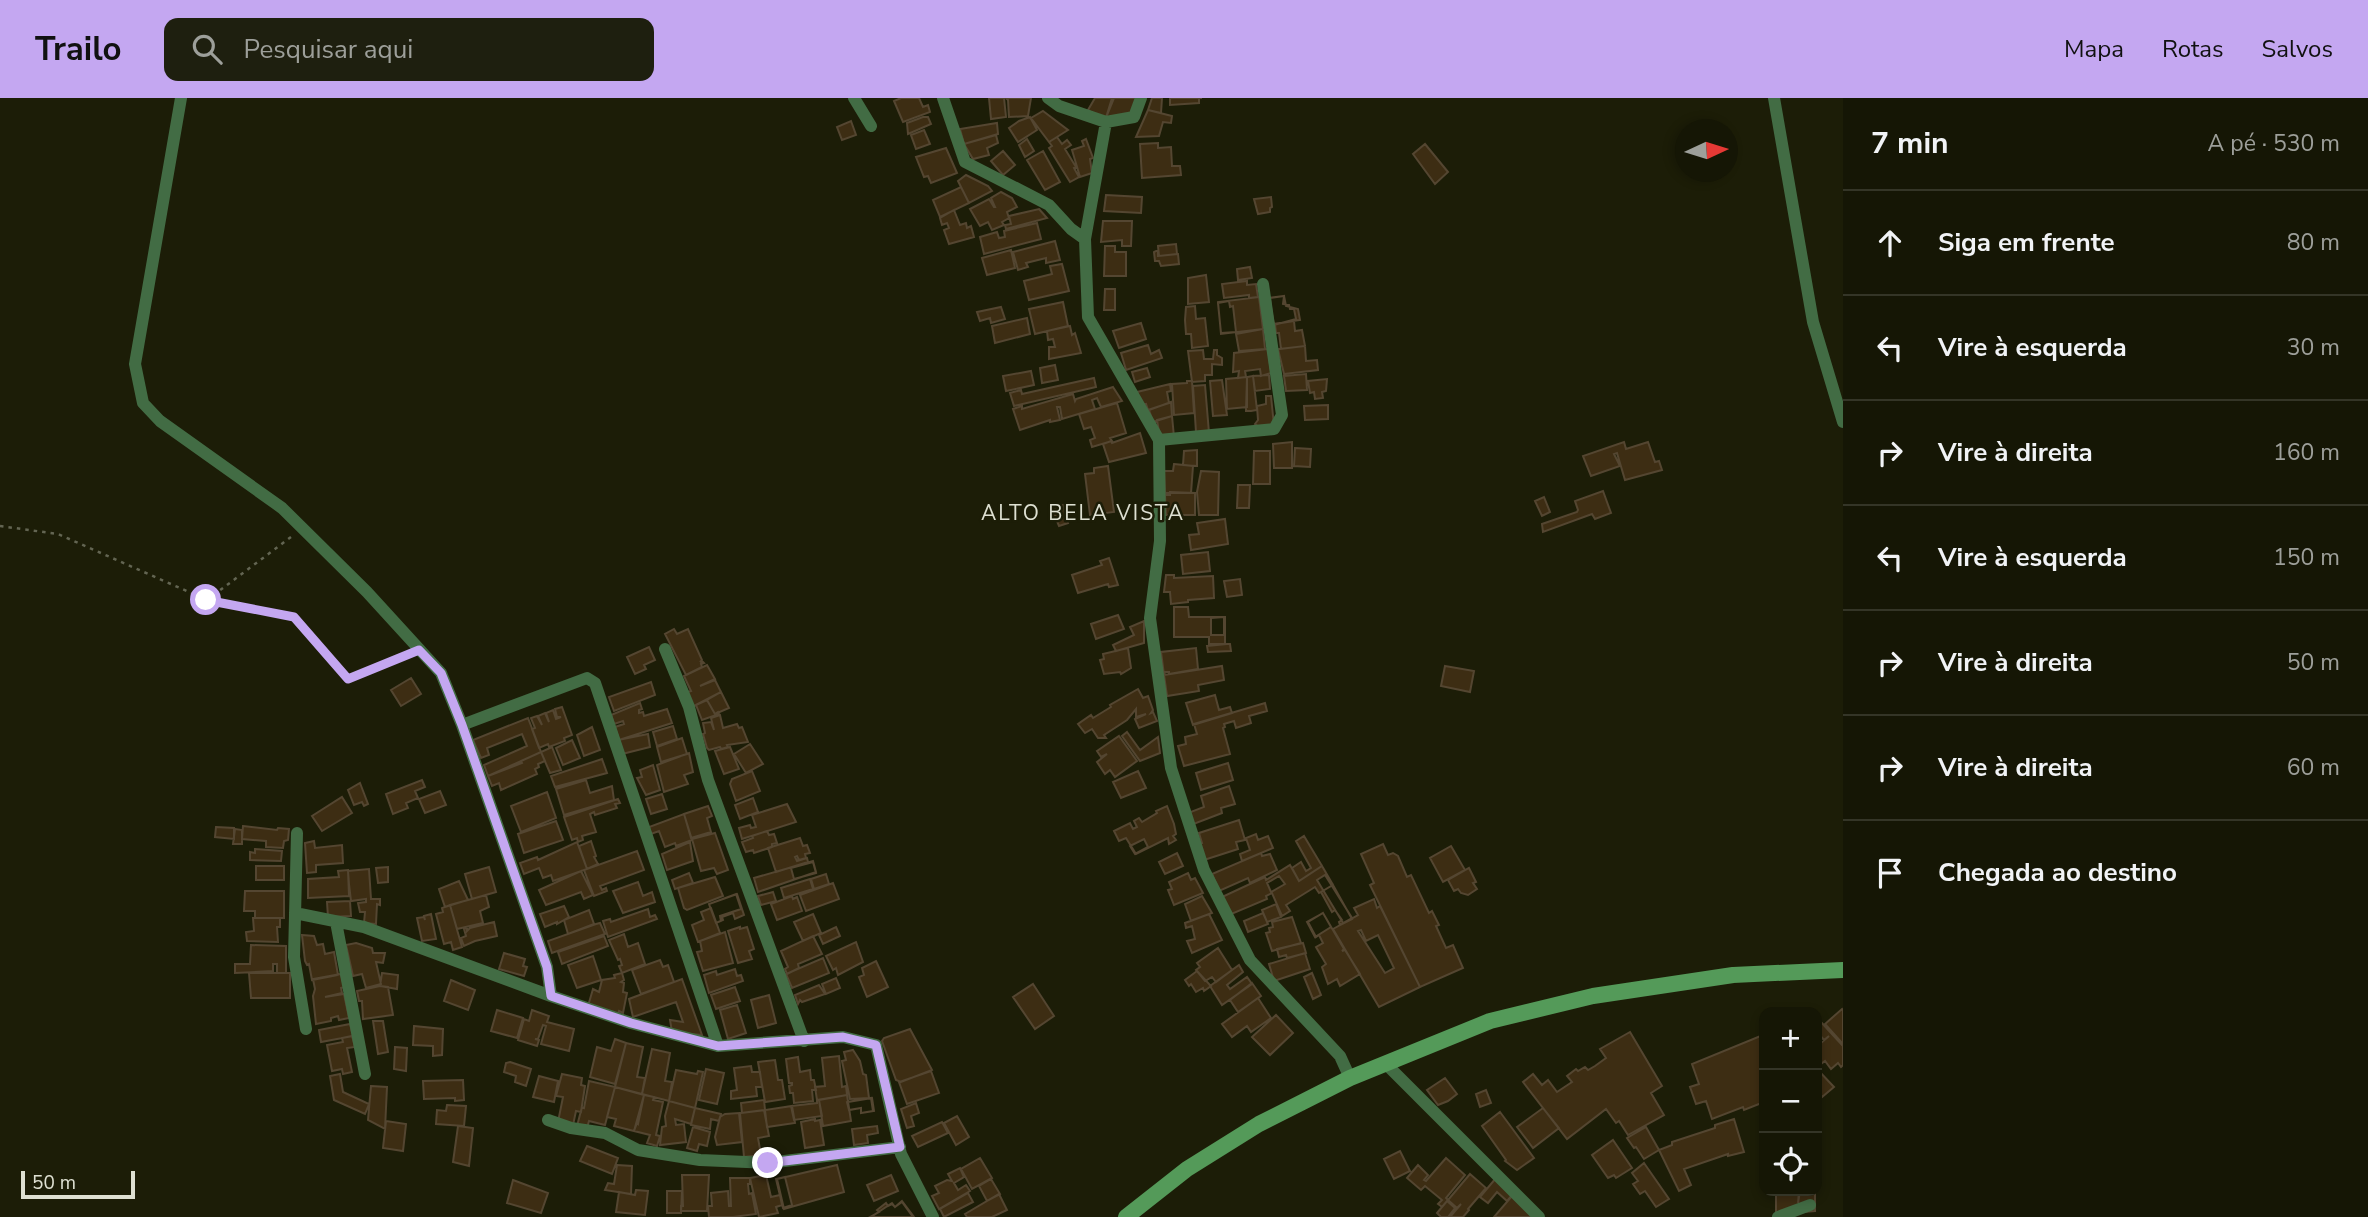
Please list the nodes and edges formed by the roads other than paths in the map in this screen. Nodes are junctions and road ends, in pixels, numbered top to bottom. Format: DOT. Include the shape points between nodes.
graph roads {
  1 [pos="181,98"];
  2 [pos="854,98"];
  3 [pos="943,98"];
  4 [pos="1048,98"];
  5 [pos="1141,98"];
  6 [pos="1773,98"];
  7 [pos="1106,122"];
  8 [pos="871,126"];
  9 [pos="1085,239"];
  10 [pos="1263,284"];
  11 [pos="1843,422"];
  12 [pos="1159,440"];
  13 [pos="665,649"];
  14 [pos="462,725"];
  15 [pos="297,834"];
  16 [pos="295,914"];
  17 [pos="336,922"];
  18 [pos="1843,970"];
  19 [pos="551,996"];
  20 [pos="306,1029"];
  21 [pos="804,1041"];
  22 [pos="718,1046"];
  23 [pos="1385,1063"];
  24 [pos="365,1074"];
  25 [pos="1350,1078"];
  26 [pos="548,1120"];
  27 [pos="900,1147"];
  28 [pos="1810,1205"];
  29 [pos="933,1217"];
  30 [pos="1126,1217"];
  31 [pos="1539,1217"];
  32 [pos="1778,1217"];
  1 -- 14 [label="street" via="135,364 143,403 160,421 282,508 367,592 441,673"];
  2 -- 8 [label="street"];
  3 -- 9 [label="street" via="965,162 1049,205"];
  4 -- 7 [label="street"];
  5 -- 7 [label="street" via="1134,117"];
  6 -- 11 [label="street" via="1812,322"];
  7 -- 9 [label="street"];
  9 -- 12 [label="street" via="1088,317"];
  10 -- 12 [label="street" via="1282,415 1274,429"];
  12 -- 25 [label="street" via="1160,541 1150,618 1171,768 1204,870 1250,960 1340,1056"];
  13 -- 21 [label="street"];
  14 -- 19 [label="street" via="547,967"];
  14 -- 22 [label="street" via="587,678 595,682"];
  15 -- 16 [label="street"];
  16 -- 17 [label="street"];
  16 -- 20 [label="street" via="294,957"];
  17 -- 19 [label="street" via="365,928"];
  17 -- 24 [label="street"];
  18 -- 23 [label="main road" via="1733,975 1593,996 1490,1021"];
  19 -- 22 [label="street"];
  21 -- 22 [label="street"];
  21 -- 27 [label="street" via="843,1037 876,1045"];
  23 -- 25 [label="main road"];
  23 -- 31 [label="street"];
  25 -- 30 [label="main road" via="1259,1124 1187,1170"];
  26 -- 27 [label="street" via="605,1133 638,1150 700,1160 768,1163"];
  27 -- 29 [label="street"];
  28 -- 32 [label="street"];
}
